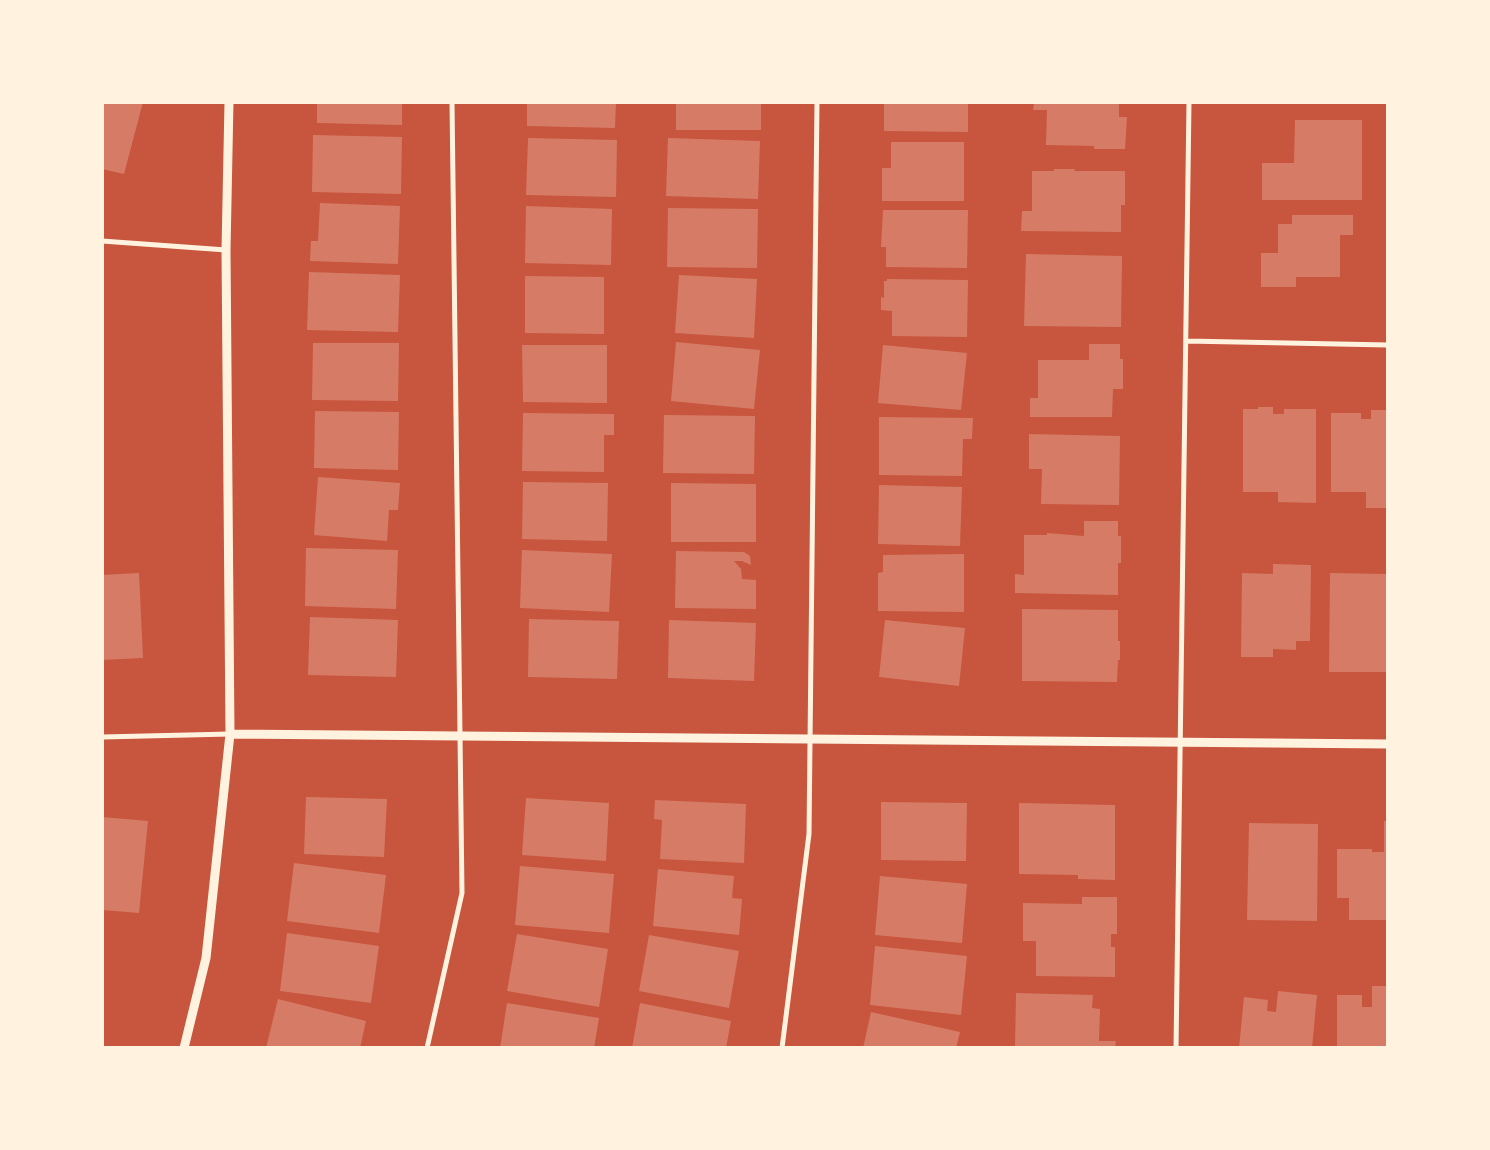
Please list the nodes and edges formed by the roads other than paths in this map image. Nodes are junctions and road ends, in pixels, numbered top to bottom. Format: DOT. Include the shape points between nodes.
graph roads {
  1 [pos="229,102"];
  2 [pos="452,102"];
  3 [pos="817,102"];
  4 [pos="1189,102"];
  5 [pos="102,241"];
  6 [pos="226,250"];
  7 [pos="1186,341"];
  8 [pos="1388,345"];
  9 [pos="230,734"];
  10 [pos="460,736"];
  11 [pos="102,737"];
  12 [pos="810,739"];
  13 [pos="1180,743"];
  14 [pos="1388,744"];
  15 [pos="184,1048"];
  16 [pos="427,1048"];
  17 [pos="782,1048"];
  18 [pos="1176,1048"];
  1 -- 6 [label="street"];
  2 -- 10 [label="street"];
  3 -- 12 [label="street"];
  4 -- 7 [label="street"];
  5 -- 6 [label="street"];
  6 -- 9 [label="street"];
  7 -- 8 [label="street"];
  7 -- 13 [label="street"];
  9 -- 10 [label="street"];
  9 -- 11 [label="street"];
  9 -- 15 [label="street" via="206,958"];
  10 -- 12 [label="street"];
  10 -- 16 [label="street" via="462,893"];
  12 -- 13 [label="street"];
  12 -- 17 [label="street" via="808,834"];
  13 -- 14 [label="street"];
  13 -- 18 [label="street"];
}
